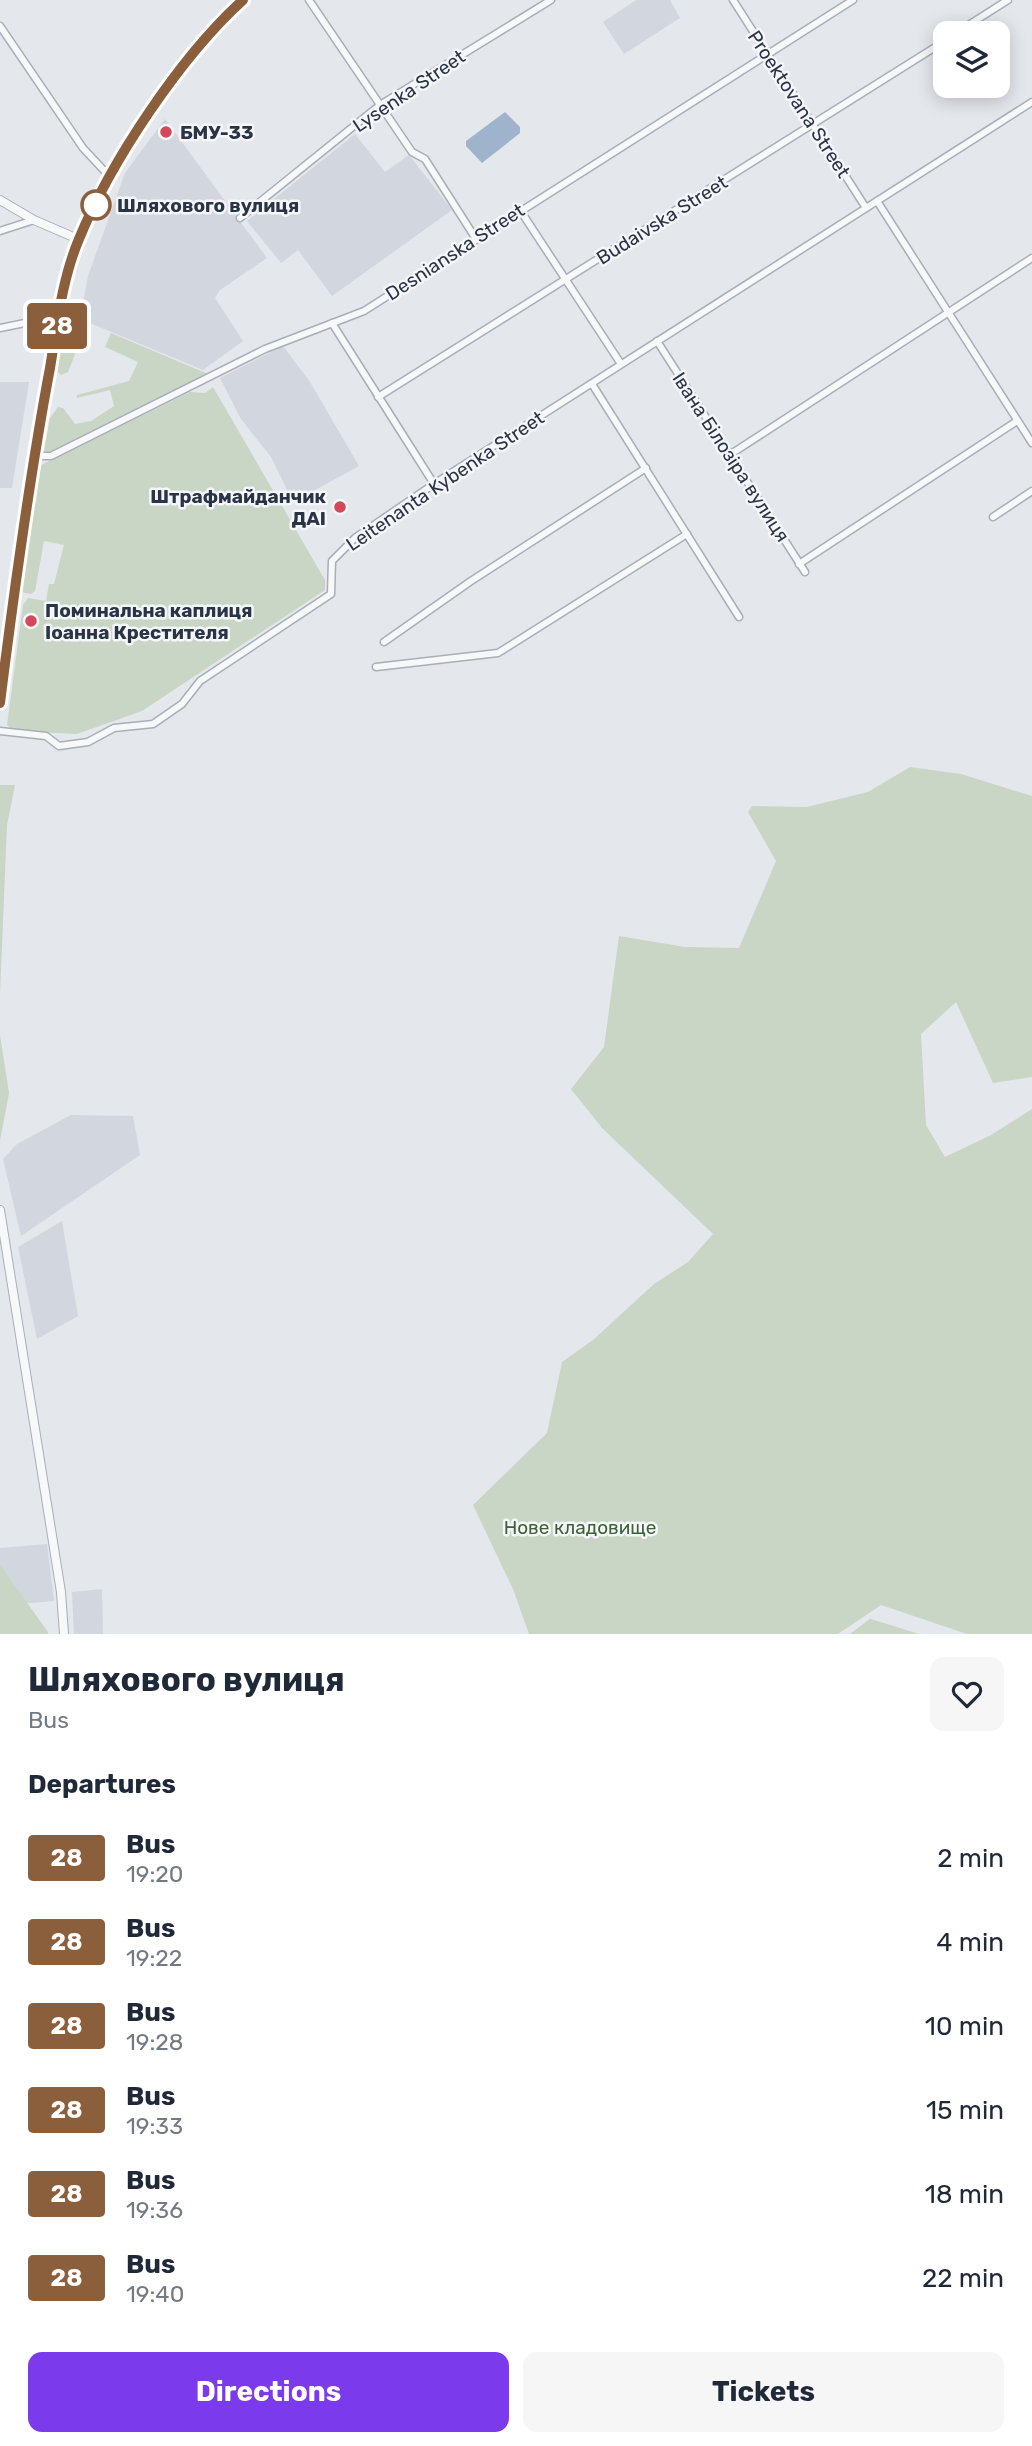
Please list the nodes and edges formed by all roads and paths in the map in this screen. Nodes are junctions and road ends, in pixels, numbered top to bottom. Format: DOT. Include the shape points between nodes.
graph roads {
  1 [pos="243,0"];
  2 [pos="309,0"];
  3 [pos="551,0"];
  4 [pos="733,0"];
  5 [pos="838,0"];
  6 [pos="853,0"];
  7 [pos="1008,0"];
  8 [pos="843,8"];
  9 [pos="975,21"];
  10 [pos="0,26"];
  11 [pos="933,49"];
  12 [pos="766,55"];
  13 [pos="1032,103"];
  14 [pos="380,106"];
  15 [pos="812,126"];
  16 [pos="110,177"];
  17 [pos="0,200"];
  18 [pos="877,201"];
  19 [pos="866,208"];
  20 [pos="520,210"];
  21 [pos="240,218"];
  22 [pos="34,220"];
  23 [pos="0,231"];
  24 [pos="78,239"];
  25 [pos="476,239"];
  26 [pos="1032,258"];
  27 [pos="566,281"];
  28 [pos="946,313"];
  29 [pos="59,316"];
  30 [pos="331,323"];
  31 [pos="0,328"];
  32 [pos="657,341"];
  33 [pos="621,364"];
  34 [pos="592,384"];
  35 [pos="378,397"];
  36 [pos="1017,421"];
  37 [pos="1032,443"];
  38 [pos="731,454"];
  39 [pos="34,456"];
  40 [pos="646,468"];
  41 [pos="434,484"];
  42 [pos="1032,491"];
  43 [pos="993,517"];
  44 [pos="687,534"];
  45 [pos="799,564"];
  46 [pos="805,572"];
  47 [pos="739,617"];
  48 [pos="384,642"];
  49 [pos="376,667"];
  50 [pos="0,703"];
  51 [pos="0,731"];
  52 [pos="0,1210"];
  53 [pos="64,1634"];
  1 -- 16 [label="street" via="197,50"];
  2 -- 14 [label="street"];
  3 -- 14 [label="street, Lysenka Street"];
  4 -- 12 [label="street, Proektovana Street"];
  5 -- 8 [label="street"];
  6 -- 8 [label="street, Desnianska Street"];
  7 -- 9 [label="street"];
  8 -- 12 [label="street, Desnianska Street"];
  10 -- 16 [label="street" via="83,148"];
  11 -- 15 [label="street, Budaivska Street"];
  12 -- 15 [label="street, Proektovana Street"];
  12 -- 20 [label="street, Desnianska Street"];
  13 -- 18 [label="street"];
  14 -- 21 [label="street, Lysenka Street"];
  14 -- 25 [label="street" via="412,152 425,159"];
  15 -- 19 [label="street, Proektovana Street"];
  15 -- 27 [label="street, Budaivska Street"];
  16 -- 24 [label="street"];
  17 -- 22 [label="street"];
  18 -- 19 [label="street"];
  18 -- 28 [label="street"];
  19 -- 32 [label="street"];
  20 -- 25 [label="street, Desnianska Street"];
  20 -- 27 [label="street"];
  22 -- 23 [label="street"];
  22 -- 24 [label="street"];
  24 -- 29 [label="street"];
  25 -- 30 [label="street, Desnianska Street" via="364,311"];
  26 -- 28 [label="street"];
  27 -- 33 [label="street"];
  27 -- 35 [label="street, Budaivska Street"];
  28 -- 36 [label="street"];
  28 -- 38 [label="street"];
  29 -- 31 [label="street"];
  29 -- 39 [label="street"];
  30 -- 35 [label="street"];
  30 -- 39 [label="street, Desnianska Street" via="265,349 51,456"];
  32 -- 33 [label="street"];
  32 -- 38 [label="street, Івана Білозіра вулиця"];
  33 -- 34 [label="street, Leitenanta Kybenka Street"];
  34 -- 40 [label="street"];
  34 -- 41 [label="street, Leitenanta Kybenka Street"];
  35 -- 41 [label="street"];
  36 -- 37 [label="street"];
  36 -- 45 [label="street"];
  38 -- 45 [label="street, Івана Білозіра вулиця"];
  39 -- 50 [label="street"];
  40 -- 44 [label="street"];
  40 -- 48 [label="street"];
  41 -- 51 [label="street, Leitenanta Kybenka Street" via="341,551 332,561 331,594 200,681 182,704 153,724 114,728 88,743 59,746 46,736"];
  42 -- 43 [label="street"];
  44 -- 47 [label="street"];
  44 -- 49 [label="street" via="498,653"];
  45 -- 46 [label="street, Івана Білозіра вулиця"];
  52 -- 53 [label="street"];
}
